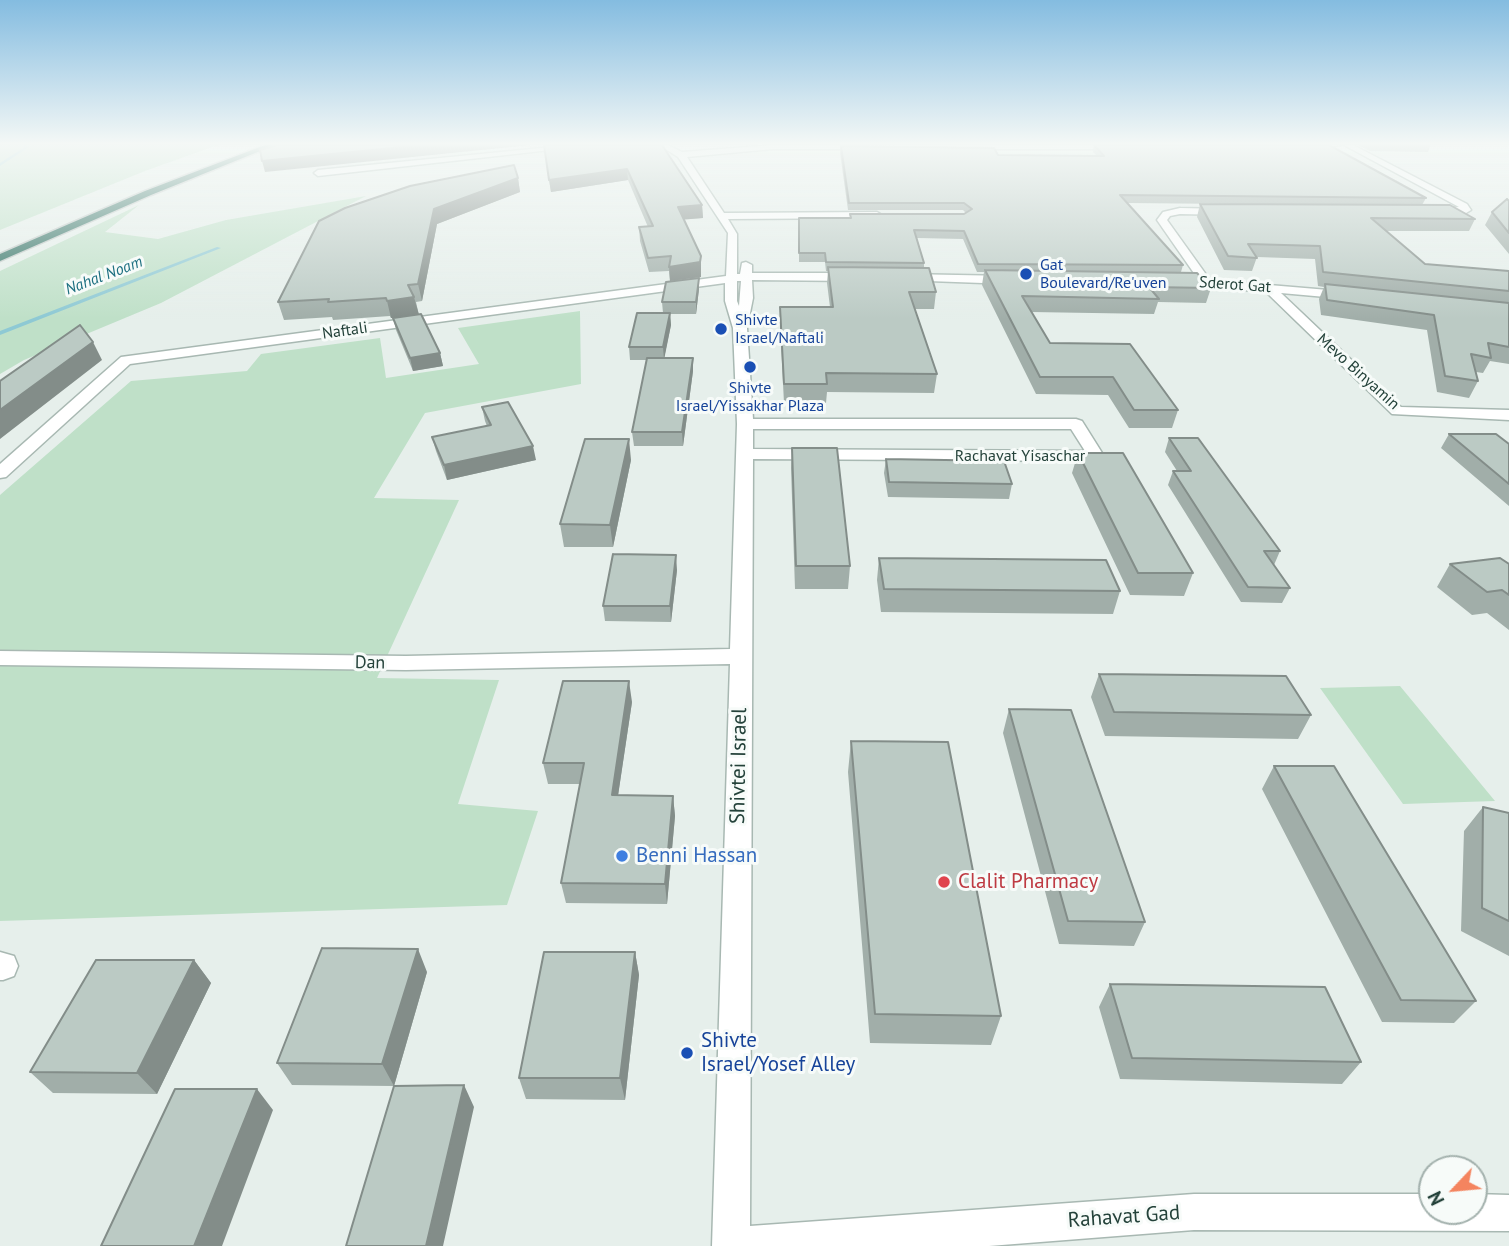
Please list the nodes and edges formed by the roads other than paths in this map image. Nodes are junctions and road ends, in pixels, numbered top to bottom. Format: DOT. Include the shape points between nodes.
graph roads {
  1 [pos="125,203"];
  2 [pos="714,203"];
  3 [pos="1459,203"];
  4 [pos="1236,212"];
  5 [pos="1417,212"];
  6 [pos="723,216"];
  7 [pos="894,216"];
  8 [pos="732,234"];
  9 [pos="0,258"];
  10 [pos="744,259"];
  11 [pos="790,275"];
  12 [pos="833,276"];
  13 [pos="874,277"];
  14 [pos="888,277"];
  15 [pos="748,279"];
  16 [pos="1025,280"];
  17 [pos="731,281"];
  18 [pos="1163,281"];
  19 [pos="1205,281"];
  20 [pos="680,286"];
  21 [pos="1268,286"];
  22 [pos="731,296"];
  23 [pos="1362,297"];
  24 [pos="740,328"];
  25 [pos="1509,415"];
  26 [pos="744,424"];
  27 [pos="744,454"];
  28 [pos="0,473"];
  29 [pos="741,656"];
  30 [pos="0,658"];
  31 [pos="1509,1213"];
  32 [pos="731,1246"];
  33 [pos="741,1246"];
  1 -- 9 [label="highway"];
  2 -- 6 [label="street, Shivtei Israel"];
  3 -- 5 [label="street" via="1466,210"];
  4 -- 19 [label="street" via="1180,211 1162,220"];
  6 -- 7 [label="street"];
  6 -- 8 [label="street, Shivtei Israel"];
  8 -- 10 [label="street, Shivtei Israel"];
  8 -- 17 [label="street, Shivtei Israel"];
  10 -- 11 [label="street"];
  10 -- 15 [label="street, Shivtei Israel"];
  11 -- 12 [label="street"];
  11 -- 15 [label="street"];
  12 -- 13 [label="street"];
  12 -- 15 [label="street"];
  14 -- 16 [label="street"];
  15 -- 17 [label="street"];
  15 -- 24 [label="street, Shivtei Israel"];
  17 -- 20 [label="street, Naftali"];
  17 -- 22 [label="street, Shivtei Israel"];
  18 -- 19 [label="street, Sderot Gat"];
  19 -- 21 [label="street, Sderot Gat"];
  20 -- 22 [label="street"];
  20 -- 28 [label="street, Naftali" via="126,360"];
  21 -- 23 [label="street, Sderot Gat"];
  21 -- 25 [label="street, Mevo Binyamin" via="1397,411"];
  22 -- 24 [label="street, Shivtei Israel"];
  24 -- 26 [label="street, Shivtei Israel"];
  26 -- 27 [label="street, Shivtei Israel"];
  26 -- 27 [label="street, Rachavat Yisaschar" via="1076,424 1096,456"];
  27 -- 29 [label="street, Shivtei Israel"];
  29 -- 30 [label="street, Dan" via="405,663"];
  29 -- 32 [label="street, Shivtei Israel"];
  31 -- 33 [label="street, Rahavat Gad" via="1194,1212"];
}
